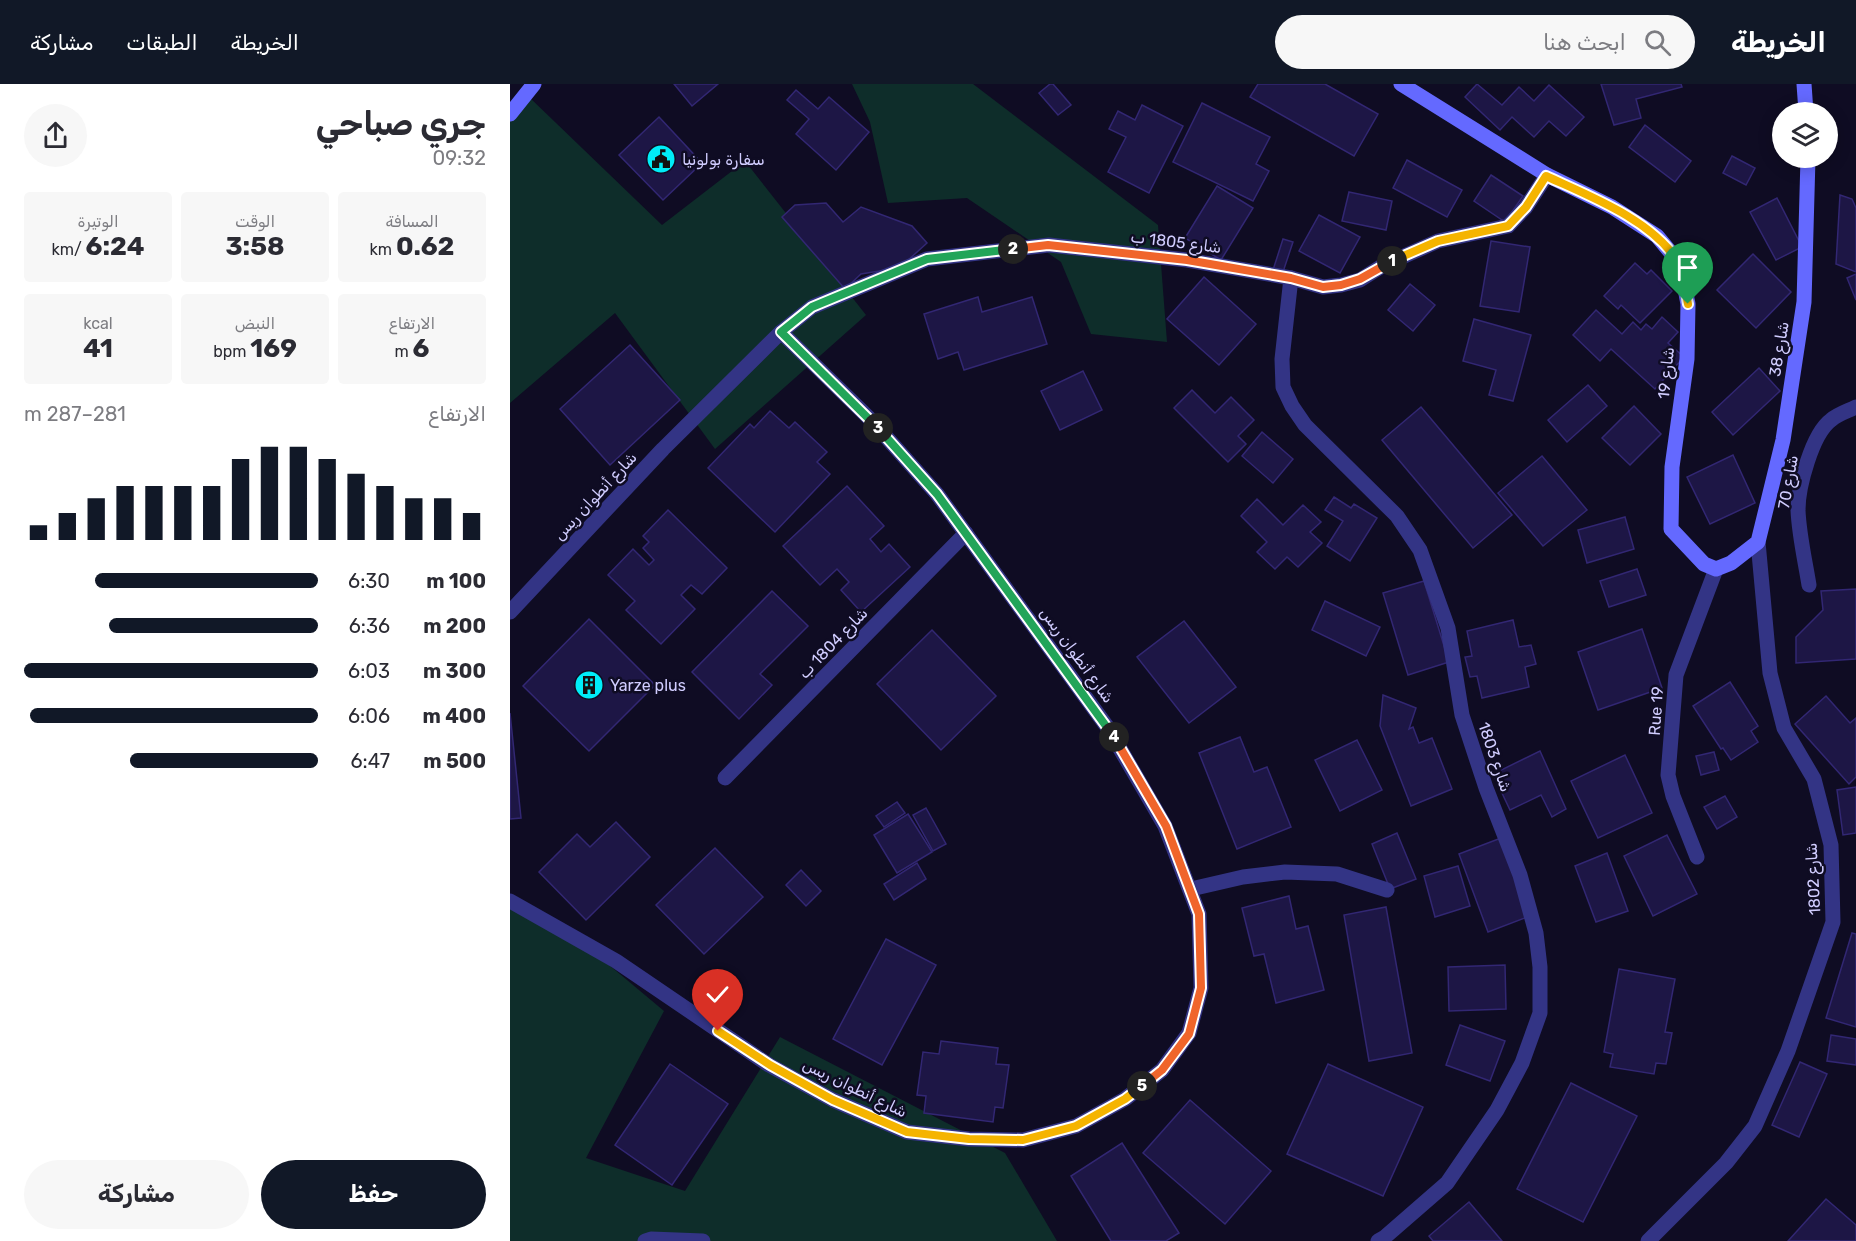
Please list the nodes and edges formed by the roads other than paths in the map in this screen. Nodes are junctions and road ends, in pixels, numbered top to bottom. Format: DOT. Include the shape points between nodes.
graph roads {
  1 [pos="534,84"];
  2 [pos="1401,84"];
  3 [pos="1804,84"];
  4 [pos="1805,102"];
  5 [pos="510,114"];
  6 [pos="1808,168"];
  7 [pos="1546,176"];
  8 [pos="1291,278"];
  9 [pos="781,332"];
  10 [pos="1856,407"];
  11 [pos="966,533"];
  12 [pos="1758,542"];
  13 [pos="1716,569"];
  14 [pos="1809,585"];
  15 [pos="510,612"];
  16 [pos="725,778"];
  17 [pos="1697,857"];
  18 [pos="1191,890"];
  19 [pos="1387,890"];
  20 [pos="510,901"];
  21 [pos="645,1241"];
  22 [pos="702,1241"];
  23 [pos="1378,1241"];
  24 [pos="1648,1241"];
  1 -- 5 [label="street"];
  2 -- 7 [label="street, شارع 19"];
  3 -- 4 [label="street"];
  6 -- 12 [label="street, شارع 38" via="1804,302 1783,440"];
  7 -- 8 [label="street, شارع 1805 ب" via="1508,226 1438,241 1341,285 1323,287"];
  7 -- 13 [label="street, شارع 19" via="1612,207 1657,236 1683,273 1688,304 1687,359 1672,466 1671,529 1704,564"];
  8 -- 9 [label="street, شارع 1805 ب" via="1187,260 1048,245 927,259 812,307"];
  8 -- 23 [label="street, شارع 1803" via="1282,359 1284,387 1305,425 1397,516 1420,550 1448,628 1462,715 1520,874 1536,933 1540,967 1540,1013 1522,1063 1497,1110 1447,1183"];
  9 -- 11 [label="street, شارع أنطوان ريس" via="871,420"];
  9 -- 15 [label="street, شارع أنطوان ريس" via="663,449"];
  10 -- 14 [label="street, شارع 70" via="1821,430 1803,479 1798,509"];
  11 -- 16 [label="street, شارع 1804 ب"];
  11 -- 18 [label="street, شارع أنطوان ريس" via="1108,728 1166,826"];
  12 -- 13 [label="street" via="1731,563"];
  12 -- 24 [label="street, شارع 1802" via="1770,673 1784,728 1814,779 1831,845 1833,922 1788,1051 1755,1126 1726,1163"];
  13 -- 17 [label="street, Rue 19" via="1676,675 1668,775"];
  18 -- 19 [label="street" via="1243,876 1285,872 1337,874"];
  18 -- 20 [label="street, شارع أنطوان ريس" via="1199,914 1201,988 1189,1034 1162,1070 1125,1099 1076,1126 1023,1140 907,1132 833,1100 770,1065 616,962"];
  21 -- 22 [label="street"];
}
